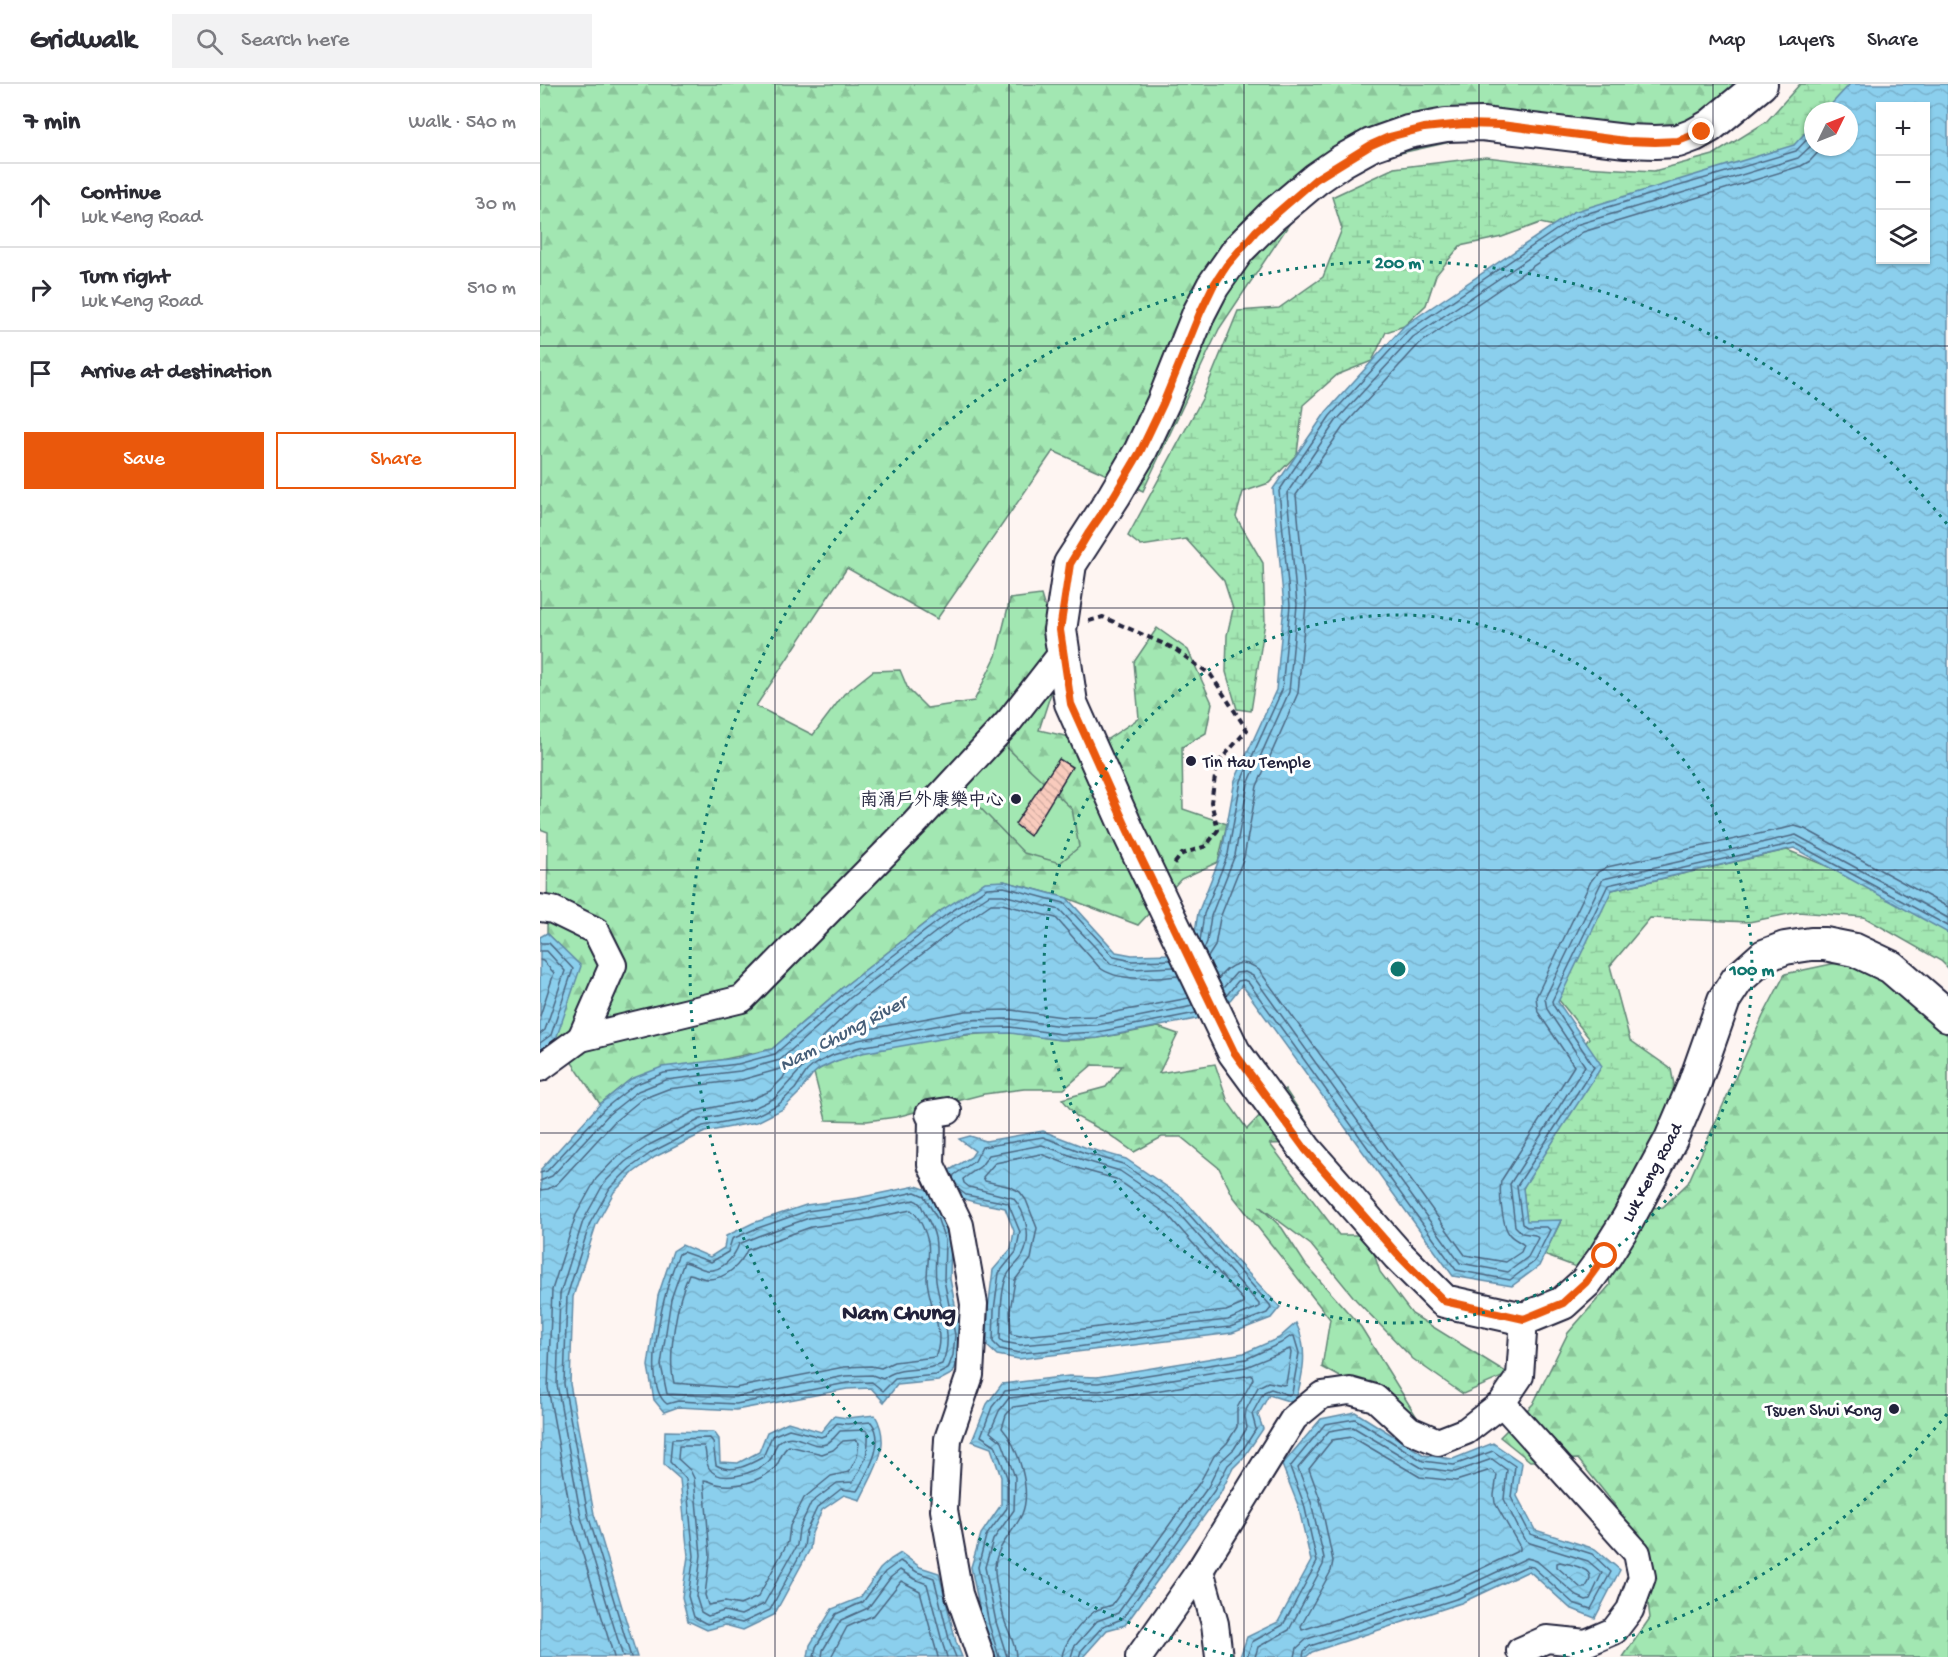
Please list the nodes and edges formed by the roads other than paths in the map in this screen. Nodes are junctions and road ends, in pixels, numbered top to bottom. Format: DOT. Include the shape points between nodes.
graph roads {
  1 [pos="1761,84"];
  2 [pos="1061,641"];
  3 [pos="540,908"];
  4 [pos="1948,1016"];
  5 [pos="581,1038"];
  6 [pos="540,1068"];
  7 [pos="948,1111"];
  8 [pos="1524,1319"];
  9 [pos="1502,1403"];
  10 [pos="1200,1570"];
  11 [pos="1520,1651"];
  12 [pos="981,1657"];
  13 [pos="1139,1657"];
  14 [pos="1219,1657"];
  1 -- 2 [label="street" via="1710,126 1678,141 1626,141 1501,125 1446,125 1389,137 1355,153 1316,179 1256,231 1213,286 1140,452 1070,564"];
  2 -- 5 [label="street" via="1010,720 742,999"];
  2 -- 8 [label="street" via="1071,704 1234,1052 1305,1149 1444,1301"];
  3 -- 5 [label="street" via="553,910 596,932 613,965"];
  4 -- 8 [label="street, Luk Keng Road" via="1891,967 1855,950 1825,944 1797,945 1757,961 1737,980 1725,1000 1671,1139 1605,1256 1586,1282 1563,1303"];
  5 -- 6 [label="street"];
  7 -- 12 [label="street" via="929,1114 931,1165 960,1225 974,1304 970,1375 948,1439 944,1510 959,1594"];
  8 -- 9 [label="street" via="1520,1376"];
  9 -- 10 [label="street" via="1466,1431 1438,1442 1410,1430 1375,1398 1350,1391 1322,1395 1294,1418"];
  9 -- 11 [label="street" via="1637,1553 1642,1578 1630,1610 1614,1631 1586,1643 1547,1640"];
  10 -- 13 [label="street"];
  10 -- 14 [label="street" via="1215,1624"];
}
